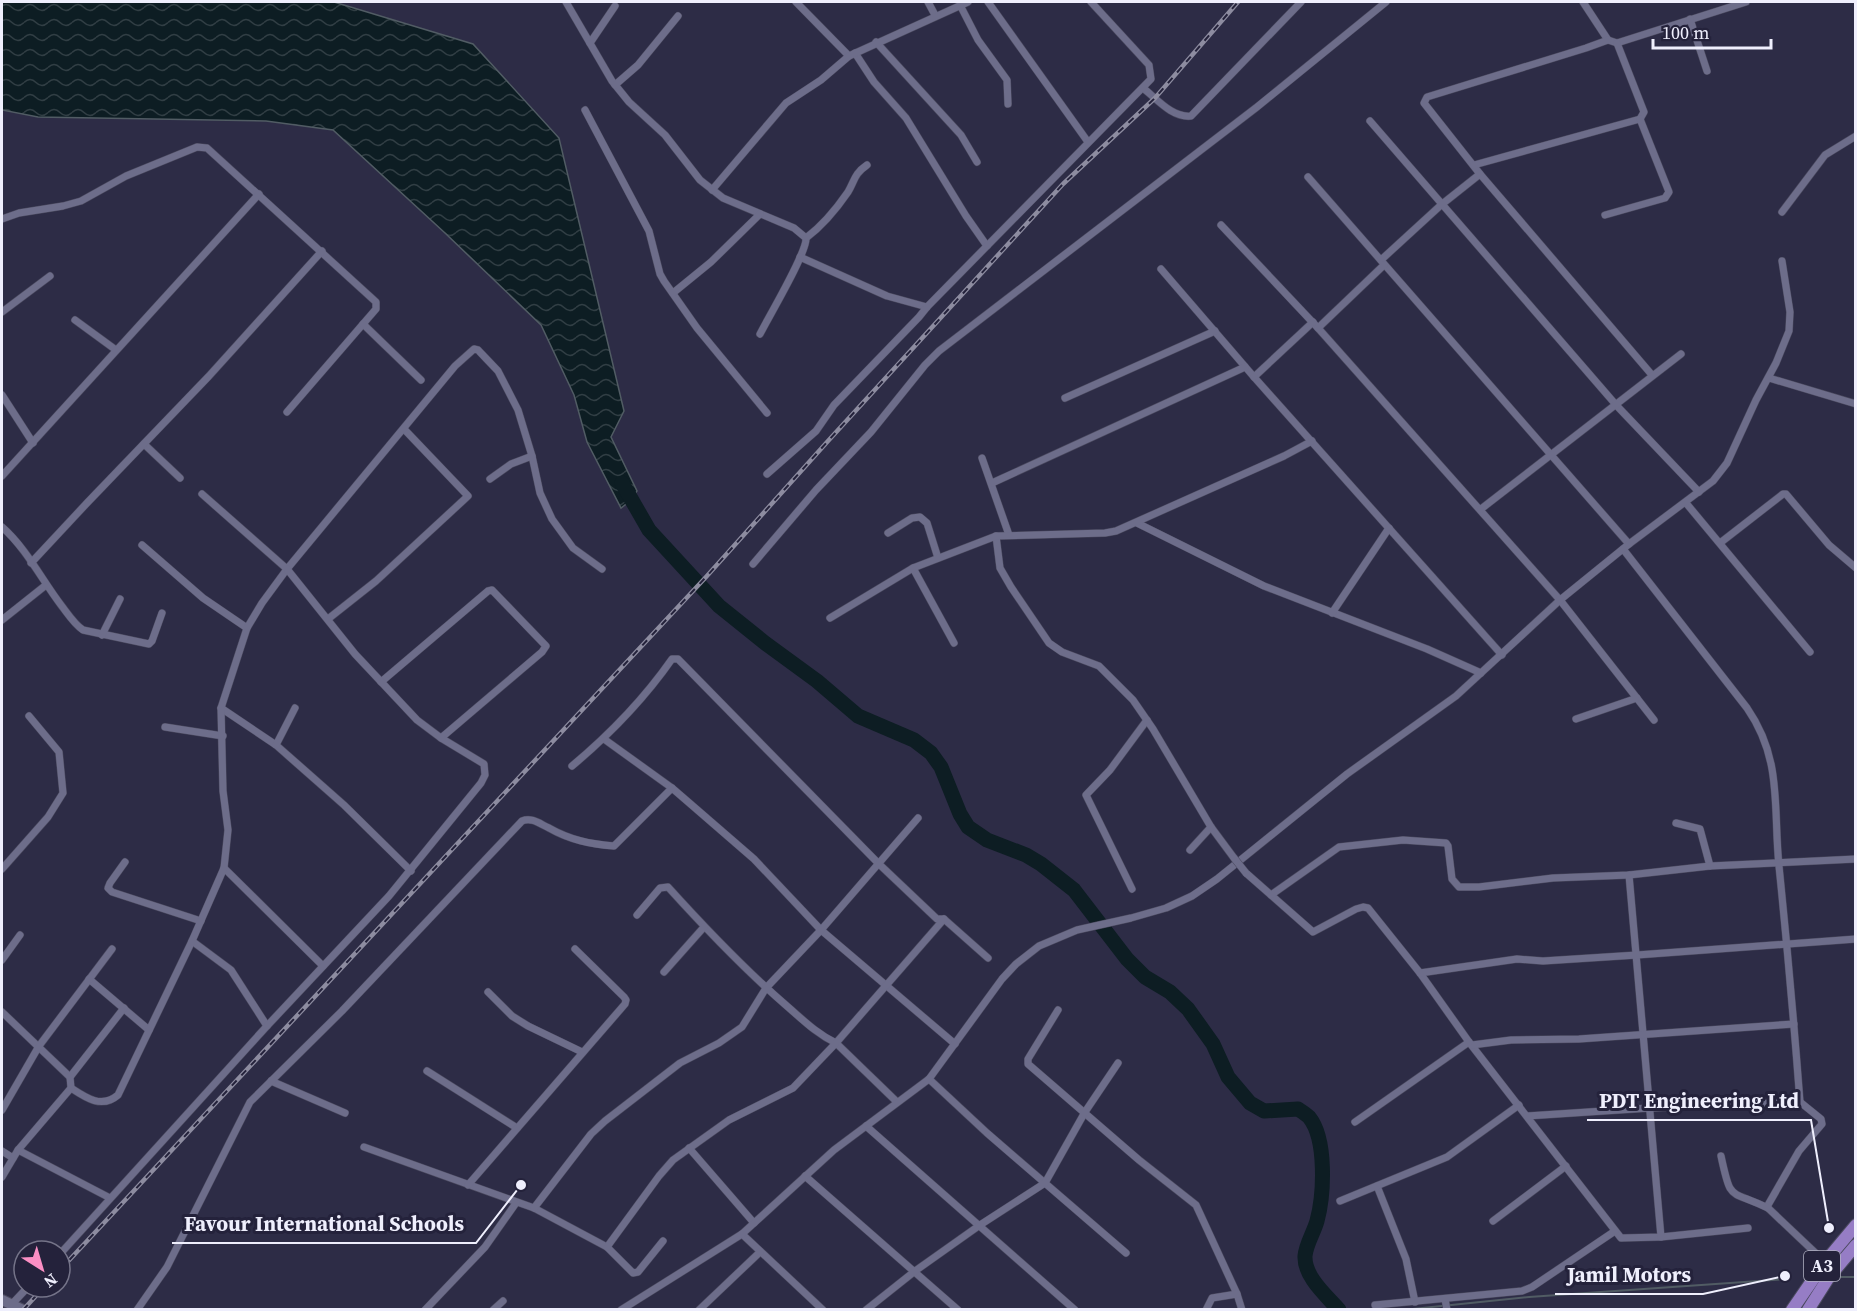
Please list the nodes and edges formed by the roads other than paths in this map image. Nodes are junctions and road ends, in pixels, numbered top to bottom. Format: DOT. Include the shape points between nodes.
graph roads {
  1 [pos="566,2"];
  2 [pos="796,2"];
  3 [pos="928,2"];
  4 [pos="968,2"];
  5 [pos="988,2"];
  6 [pos="1091,2"];
  7 [pos="1301,2"];
  8 [pos="1386,2"];
  9 [pos="1583,2"];
  10 [pos="1746,2"];
  11 [pos="960,5"];
  12 [pos="615,6"];
  13 [pos="935,15"];
  14 [pos="678,16"];
  15 [pos="1690,19"];
  16 [pos="1608,40"];
  17 [pos="876,42"];
  18 [pos="1617,42"];
  19 [pos="590,43"];
  20 [pos="852,54"];
  21 [pos="1707,71"];
  22 [pos="615,84"];
  23 [pos="1143,88"];
  24 [pos="1008,104"];
  25 [pos="585,110"];
  26 [pos="1640,119"];
  27 [pos="1370,121"];
  28 [pos="1856,136"];
  29 [pos="1088,142"];
  30 [pos="977,162"];
  31 [pos="867,165"];
  32 [pos="1474,165"];
  33 [pos="1480,174"];
  34 [pos="1308,177"];
  35 [pos="712,190"];
  36 [pos="259,194"];
  37 [pos="1441,205"];
  38 [pos="1782,212"];
  39 [pos="760,214"];
  40 [pos="1605,215"];
  41 [pos="2,219"];
  42 [pos="1221,225"];
  43 [pos="806,238"];
  44 [pos="987,246"];
  45 [pos="322,251"];
  46 [pos="800,257"];
  47 [pos="1782,261"];
  48 [pos="1383,263"];
  49 [pos="1161,269"];
  50 [pos="50,276"];
  51 [pos="673,293"];
  52 [pos="927,307"];
  53 [pos="2,312"];
  54 [pos="75,320"];
  55 [pos="363,324"];
  56 [pos="1316,325"];
  57 [pos="1215,332"];
  58 [pos="760,334"];
  59 [pos="116,350"];
  60 [pos="1681,354"];
  61 [pos="1245,367"];
  62 [pos="1652,375"];
  63 [pos="1254,377"];
  64 [pos="1769,378"];
  65 [pos="421,380"];
  66 [pos="2,395"];
  67 [pos="1065,399"];
  68 [pos="1856,404"];
  69 [pos="1617,406"];
  70 [pos="287,412"];
  71 [pos="766,413"];
  72 [pos="404,429"];
  73 [pos="1312,441"];
  74 [pos="33,443"];
  75 [pos="144,444"];
  76 [pos="1552,454"];
  77 [pos="532,456"];
  78 [pos="982,458"];
  79 [pos="767,474"];
  80 [pos="2,476"];
  81 [pos="180,478"];
  82 [pos="490,479"];
  83 [pos="992,483"];
  84 [pos="1699,492"];
  85 [pos="202,494"];
  86 [pos="1686,503"];
  87 [pos="1481,509"];
  88 [pos="1137,523"];
  89 [pos="2,527"];
  90 [pos="1389,528"];
  91 [pos="888,532"];
  92 [pos="1009,535"];
  93 [pos="996,536"];
  94 [pos="1720,543"];
  95 [pos="142,545"];
  96 [pos="1626,546"];
  97 [pos="938,558"];
  98 [pos="32,563"];
  99 [pos="753,564"];
  100 [pos="913,567"];
  101 [pos="1856,568"];
  102 [pos="287,569"];
  103 [pos="602,569"];
  104 [pos="46,585"];
  105 [pos="120,599"];
  106 [pos="1560,600"];
  107 [pos="162,613"];
  108 [pos="1332,613"];
  109 [pos="830,618"];
  110 [pos="328,619"];
  111 [pos="2,620"];
  112 [pos="247,628"];
  113 [pos="102,635"];
  114 [pos="954,642"];
  115 [pos="1810,652"];
  116 [pos="1502,655"];
  117 [pos="1481,673"];
  118 [pos="381,682"];
  119 [pos="1637,698"];
  120 [pos="221,708"];
  121 [pos="295,708"];
  122 [pos="29,716"];
  123 [pos="1576,719"];
  124 [pos="1147,720"];
  125 [pos="1654,720"];
  126 [pos="165,727"];
  127 [pos="223,736"];
  128 [pos="441,738"];
  129 [pos="604,739"];
  130 [pos="276,745"];
  131 [pos="572,766"];
  132 [pos="672,788"];
  133 [pos="918,818"];
  134 [pos="1676,823"];
  135 [pos="1211,827"];
  136 [pos="1190,850"];
  137 [pos="1856,859"];
  138 [pos="125,862"];
  139 [pos="1779,862"];
  140 [pos="879,864"];
  141 [pos="1710,866"];
  142 [pos="224,868"];
  143 [pos="2,869"];
  144 [pos="411,871"];
  145 [pos="1629,875"];
  146 [pos="1132,889"];
  147 [pos="1270,895"];
  148 [pos="637,915"];
  149 [pos="945,919"];
  150 [pos="201,921"];
  151 [pos="704,927"];
  152 [pos="821,930"];
  153 [pos="20,935"];
  154 [pos="1856,939"];
  155 [pos="192,941"];
  156 [pos="1788,942"];
  157 [pos="112,949"];
  158 [pos="575,949"];
  159 [pos="1637,955"];
  160 [pos="988,958"];
  161 [pos="2,960"];
  162 [pos="323,966"];
  163 [pos="663,972"];
  164 [pos="1420,973"];
  165 [pos="88,979"];
  166 [pos="886,984"];
  167 [pos="766,988"];
  168 [pos="488,992"];
  169 [pos="124,1008"];
  170 [pos="1058,1010"];
  171 [pos="2,1012"];
  172 [pos="1794,1024"];
  173 [pos="267,1026"];
  174 [pos="149,1030"];
  175 [pos="1644,1034"];
  176 [pos="836,1043"];
  177 [pos="1470,1043"];
  178 [pos="955,1044"];
  179 [pos="39,1046"];
  180 [pos="582,1052"];
  181 [pos="1118,1063"];
  182 [pos="427,1071"];
  183 [pos="70,1077"];
  184 [pos="929,1079"];
  185 [pos="271,1081"];
  186 [pos="71,1088"];
  187 [pos="897,1102"];
  188 [pos="1800,1102"];
  189 [pos="1519,1105"];
  190 [pos="1650,1108"];
  191 [pos="2,1110"];
  192 [pos="1085,1112"];
  193 [pos="345,1113"];
  194 [pos="1527,1116"];
  195 [pos="1355,1122"];
  196 [pos="866,1126"];
  197 [pos="518,1128"];
  198 [pos="364,1147"];
  199 [pos="689,1148"];
  200 [pos="18,1150"];
  201 [pos="2,1151"];
  202 [pos="1721,1156"];
  203 [pos="13,1158"];
  204 [pos="1566,1166"];
  205 [pos="805,1176"];
  206 [pos="2,1177"];
  207 [pos="1045,1183"];
  208 [pos="468,1185"];
  209 [pos="1377,1186"];
  210 [pos="110,1198"];
  211 [pos="1340,1201"];
  212 [pos="516,1203"];
  213 [pos="534,1208"];
  214 [pos="1768,1208"];
  215 [pos="1493,1221"];
  216 [pos="753,1223"];
  217 [pos="980,1225"];
  218 [pos="1856,1225"];
  219 [pos="1748,1228"];
  220 [pos="1615,1231"];
  221 [pos="742,1234"];
  222 [pos="1661,1237"];
  223 [pos="72,1241"];
  224 [pos="663,1241"];
  225 [pos="1856,1245"];
  226 [pos="607,1247"];
  227 [pos="760,1252"];
  228 [pos="1126,1253"];
  229 [pos="1825,1262"];
  230 [pos="915,1271"];
  231 [pos="1237,1294"];
  232 [pos="503,1301"];
  233 [pos="7,1302"];
  234 [pos="1415,1302"];
  235 [pos="1446,1304"];
  236 [pos="1375,1305"];
  237 [pos="429,1308"];
  238 [pos="23,1310"];
  239 [pos="136,1310"];
  240 [pos="493,1310"];
  241 [pos="621,1310"];
  242 [pos="699,1310"];
  243 [pos="823,1310"];
  244 [pos="866,1310"];
  245 [pos="958,1310"];
  246 [pos="1075,1310"];
  247 [pos="1206,1310"];
  248 [pos="1242,1310"];
  249 [pos="1792,1310"];
  250 [pos="1808,1310"];
  1 -- 19 [label="street"];
  2 -- 20 [label="street"];
  3 -- 13 [label="street"];
  4 -- 11 [label="street"];
  5 -- 29 [label="street"];
  6 -- 23 [label="street" via="1149,65 1151,79"];
  7 -- 23 [label="street" via="1191,116 1170,111"];
  8 -- 99 [label="street" via="1257,107 939,351"];
  9 -- 16 [label="street"];
  10 -- 15 [label="street"];
  11 -- 13 [label="street"];
  11 -- 24 [label="street" via="978,40 1007,80"];
  12 -- 19 [label="street"];
  13 -- 17 [label="street"];
  14 -- 22 [label="street" via="638,65"];
  15 -- 18 [label="street"];
  15 -- 21 [label="street"];
  16 -- 18 [label="street"];
  16 -- 32 [label="street" via="1426,98 1424,104"];
  17 -- 20 [label="street"];
  17 -- 30 [label="street" via="961,135"];
  18 -- 26 [label="street" via="1644,112"];
  19 -- 22 [label="street"];
  20 -- 35 [label="street" via="786,103"];
  20 -- 44 [label="street" via="906,118"];
  22 -- 35 [label="street"];
  23 -- 29 [label="street"];
  25 -- 51 [label="street" via="649,231 660,274"];
  26 -- 32 [label="street"];
  26 -- 40 [label="street" via="1668,195"];
  27 -- 37 [label="street"];
  28 -- 38 [label="street" via="1825,155"];
  29 -- 44 [label="street"];
  31 -- 43 [label="street" via="855,175 850,189 815,232"];
  32 -- 33 [label="street"];
  33 -- 37 [label="street"];
  33 -- 62 [label="street"];
  34 -- 48 [label="street"];
  35 -- 39 [label="street"];
  36 -- 41 [label="street" via="202,147 126,176 81,201"];
  36 -- 45 [label="street"];
  36 -- 59 [label="street"];
  37 -- 48 [label="street"];
  37 -- 69 [label="street"];
  39 -- 43 [label="street" via="794,228"];
  39 -- 51 [label="street"];
  42 -- 56 [label="street"];
  43 -- 46 [label="street"];
  44 -- 52 [label="street"];
  45 -- 55 [label="street" via="376,302 376,309"];
  45 -- 75 [label="street"];
  46 -- 52 [label="street" via="887,296"];
  46 -- 58 [label="street"];
  47 -- 64 [label="street" via="1790,321"];
  48 -- 56 [label="street"];
  48 -- 76 [label="street"];
  49 -- 57 [label="street"];
  50 -- 53 [label="street"];
  51 -- 71 [label="street"];
  52 -- 79 [label="street" via="834,405 816,431"];
  54 -- 59 [label="street"];
  55 -- 65 [label="street"];
  55 -- 70 [label="street"];
  56 -- 63 [label="street"];
  56 -- 87 [label="street"];
  57 -- 61 [label="street"];
  57 -- 67 [label="street"];
  59 -- 74 [label="street"];
  60 -- 62 [label="street"];
  61 -- 63 [label="street"];
  61 -- 83 [label="street"];
  62 -- 69 [label="street"];
  63 -- 73 [label="street"];
  64 -- 68 [label="street"];
  64 -- 84 [label="street" via="1727,463"];
  66 -- 74 [label="street"];
  69 -- 76 [label="street"];
  69 -- 84 [label="street"];
  72 -- 77 [label="street" via="455,366 474,349 498,371 518,410"];
  72 -- 102 [label="street"];
  72 -- 110 [label="street" via="468,496 376,581"];
  73 -- 88 [label="street"];
  73 -- 90 [label="street"];
  74 -- 80 [label="street"];
  75 -- 81 [label="street"];
  75 -- 98 [label="street"];
  76 -- 87 [label="street"];
  76 -- 96 [label="street"];
  77 -- 82 [label="street" via="511,464"];
  77 -- 103 [label="street" via="540,493 552,519 573,548"];
  78 -- 83 [label="street"];
  83 -- 92 [label="street"];
  84 -- 86 [label="street"];
  85 -- 102 [label="street"];
  86 -- 94 [label="street"];
  86 -- 96 [label="street"];
  87 -- 106 [label="street"];
  88 -- 92 [label="street" via="1105,533"];
  88 -- 108 [label="street" via="1264,586"];
  89 -- 98 [label="street"];
  90 -- 108 [label="street"];
  90 -- 116 [label="street"];
  91 -- 97 [label="street" via="920,517 927,524"];
  92 -- 93 [label="street"];
  93 -- 97 [label="street"];
  93 -- 124 [label="street" via="1000,568 1049,643 1099,666"];
  94 -- 101 [label="street" via="1786,494 1829,545"];
  94 -- 115 [label="street"];
  95 -- 112 [label="street" via="203,598"];
  96 -- 106 [label="street"];
  96 -- 139 [label="street" via="1761,730 1777,791"];
  97 -- 100 [label="street"];
  98 -- 104 [label="street"];
  100 -- 109 [label="street"];
  100 -- 114 [label="street"];
  102 -- 110 [label="street"];
  102 -- 112 [label="street"];
  104 -- 111 [label="street"];
  104 -- 113 [label="street" via="78,627"];
  105 -- 113 [label="street"];
  106 -- 116 [label="street"];
  106 -- 119 [label="street"];
  107 -- 113 [label="street" via="149,644"];
  108 -- 117 [label="street"];
  110 -- 118 [label="street"];
  112 -- 120 [label="street"];
  116 -- 117 [label="street"];
  117 -- 178 [label="street" via="1192,896 1166,908 1077,930 1039,946 1002,979"];
  118 -- 128 [label="street" via="417,720"];
  118 -- 128 [label="street" via="492,590 545,649"];
  119 -- 123 [label="street"];
  119 -- 125 [label="street"];
  120 -- 127 [label="street"];
  120 -- 130 [label="street"];
  121 -- 130 [label="street"];
  122 -- 143 [label="street" via="58,752 63,793 48,817"];
  124 -- 135 [label="street"];
  124 -- 146 [label="street" via="1086,795"];
  126 -- 127 [label="street"];
  127 -- 142 [label="street" via="228,830"];
  128 -- 144 [label="street" via="484,764 485,775"];
  129 -- 131 [label="street"];
  129 -- 132 [label="street"];
  129 -- 140 [label="street" via="672,659 678,659"];
  130 -- 144 [label="street"];
  132 -- 152 [label="street" via="754,859"];
  132 -- 185 [label="street" via="614,846 580,842 534,820 522,821"];
  133 -- 140 [label="street"];
  134 -- 141 [label="street" via="1700,829"];
  135 -- 136 [label="street"];
  135 -- 147 [label="street, bridge" via="1246,873"];
  137 -- 139 [label="street"];
  138 -- 150 [label="street" via="110,883 108,888 112,892"];
  139 -- 141 [label="street"];
  139 -- 156 [label="street"];
  140 -- 149 [label="street" via="937,919"];
  140 -- 152 [label="street"];
  141 -- 145 [label="street"];
  142 -- 150 [label="street"];
  142 -- 162 [label="street"];
  144 -- 162 [label="street"];
  145 -- 147 [label="street" via="1459,887 1452,879 1446,843 1403,840 1339,847"];
  145 -- 159 [label="street"];
  147 -- 164 [label="street" via="1313,932 1356,909 1368,908"];
  148 -- 151 [label="street" via="665,886"];
  149 -- 160 [label="street"];
  149 -- 166 [label="street"];
  150 -- 155 [label="street"];
  151 -- 163 [label="street"];
  151 -- 167 [label="street"];
  152 -- 166 [label="street"];
  152 -- 167 [label="street"];
  153 -- 161 [label="street"];
  154 -- 156 [label="street"];
  155 -- 173 [label="street" via="231,970"];
  155 -- 174 [label="street"];
  156 -- 159 [label="street"];
  156 -- 172 [label="street"];
  157 -- 165 [label="street"];
  158 -- 180 [label="street" via="626,1000"];
  159 -- 164 [label="street" via="1517,959"];
  159 -- 175 [label="street"];
  162 -- 173 [label="street"];
  164 -- 177 [label="street"];
  165 -- 169 [label="street"];
  165 -- 179 [label="street"];
  166 -- 176 [label="street"];
  166 -- 178 [label="street"];
  167 -- 176 [label="street" via="823,1037"];
  167 -- 213 [label="street" via="742,1027 680,1063 604,1121"];
  168 -- 180 [label="street" via="512,1016"];
  169 -- 174 [label="street"];
  169 -- 183 [label="street"];
  170 -- 192 [label="street" via="1027,1061"];
  171 -- 179 [label="street"];
  172 -- 175 [label="street"];
  172 -- 188 [label="street"];
  173 -- 210 [label="street"];
  174 -- 186 [label="street" via="118,1095 111,1101 96,1102"];
  175 -- 177 [label="street"];
  175 -- 190 [label="street"];
  176 -- 187 [label="street"];
  176 -- 199 [label="street" via="793,1088 748,1109"];
  177 -- 189 [label="street"];
  177 -- 195 [label="street"];
  178 -- 184 [label="street"];
  179 -- 183 [label="street"];
  179 -- 191 [label="street"];
  180 -- 197 [label="street"];
  181 -- 192 [label="street"];
  182 -- 197 [label="street"];
  183 -- 186 [label="street"];
  184 -- 187 [label="street"];
  184 -- 207 [label="street"];
  185 -- 193 [label="street"];
  185 -- 239 [label="street" via="243,1113 167,1267"];
  186 -- 200 [label="street"];
  187 -- 196 [label="street"];
  188 -- 190 [label="street"];
  188 -- 214 [label="street" via="1822,1124 1799,1151"];
  189 -- 194 [label="street"];
  189 -- 209 [label="street" via="1455,1153"];
  190 -- 194 [label="street"];
  190 -- 222 [label="street"];
  192 -- 207 [label="street"];
  192 -- 231 [label="street" via="1196,1205"];
  194 -- 204 [label="street"];
  196 -- 205 [label="street"];
  196 -- 217 [label="street"];
  197 -- 208 [label="street"];
  198 -- 208 [label="street"];
  199 -- 216 [label="street"];
  199 -- 226 [label="street" via="659,1176"];
  200 -- 203 [label="street"];
  200 -- 210 [label="street"];
  201 -- 203 [label="street"];
  202 -- 214 [label="street" via="1731,1191"];
  203 -- 206 [label="street"];
  204 -- 215 [label="street"];
  204 -- 220 [label="street"];
  205 -- 216 [label="street"];
  205 -- 230 [label="street"];
  207 -- 217 [label="street"];
  207 -- 228 [label="street"];
  208 -- 212 [label="street"];
  209 -- 211 [label="street"];
  209 -- 234 [label="street" via="1406,1259"];
  210 -- 223 [label="street"];
  212 -- 213 [label="street"];
  212 -- 237 [label="street" via="485,1247"];
  213 -- 226 [label="street"];
  214 -- 229 [label="street"];
  216 -- 221 [label="street"];
  217 -- 230 [label="street"];
  217 -- 246 [label="street"];
  218 -- 229 [label="highway, A3"];
  219 -- 222 [label="street"];
  220 -- 222 [label="street" via="1623,1239"];
  220 -- 235 [label="street" via="1532,1287"];
  221 -- 227 [label="street"];
  221 -- 241 [label="street"];
  224 -- 226 [label="street" via="636,1273"];
  225 -- 250 [label="highway, A3"];
  227 -- 242 [label="street"];
  227 -- 243 [label="street"];
  229 -- 249 [label="highway, A3"];
  230 -- 244 [label="street"];
  230 -- 245 [label="street"];
  231 -- 247 [label="street" via="1212,1298"];
  231 -- 248 [label="street"];
  232 -- 240 [label="street"];
  233 -- 238 [label="main road"];
  234 -- 235 [label="street"];
  234 -- 236 [label="street"];
}
